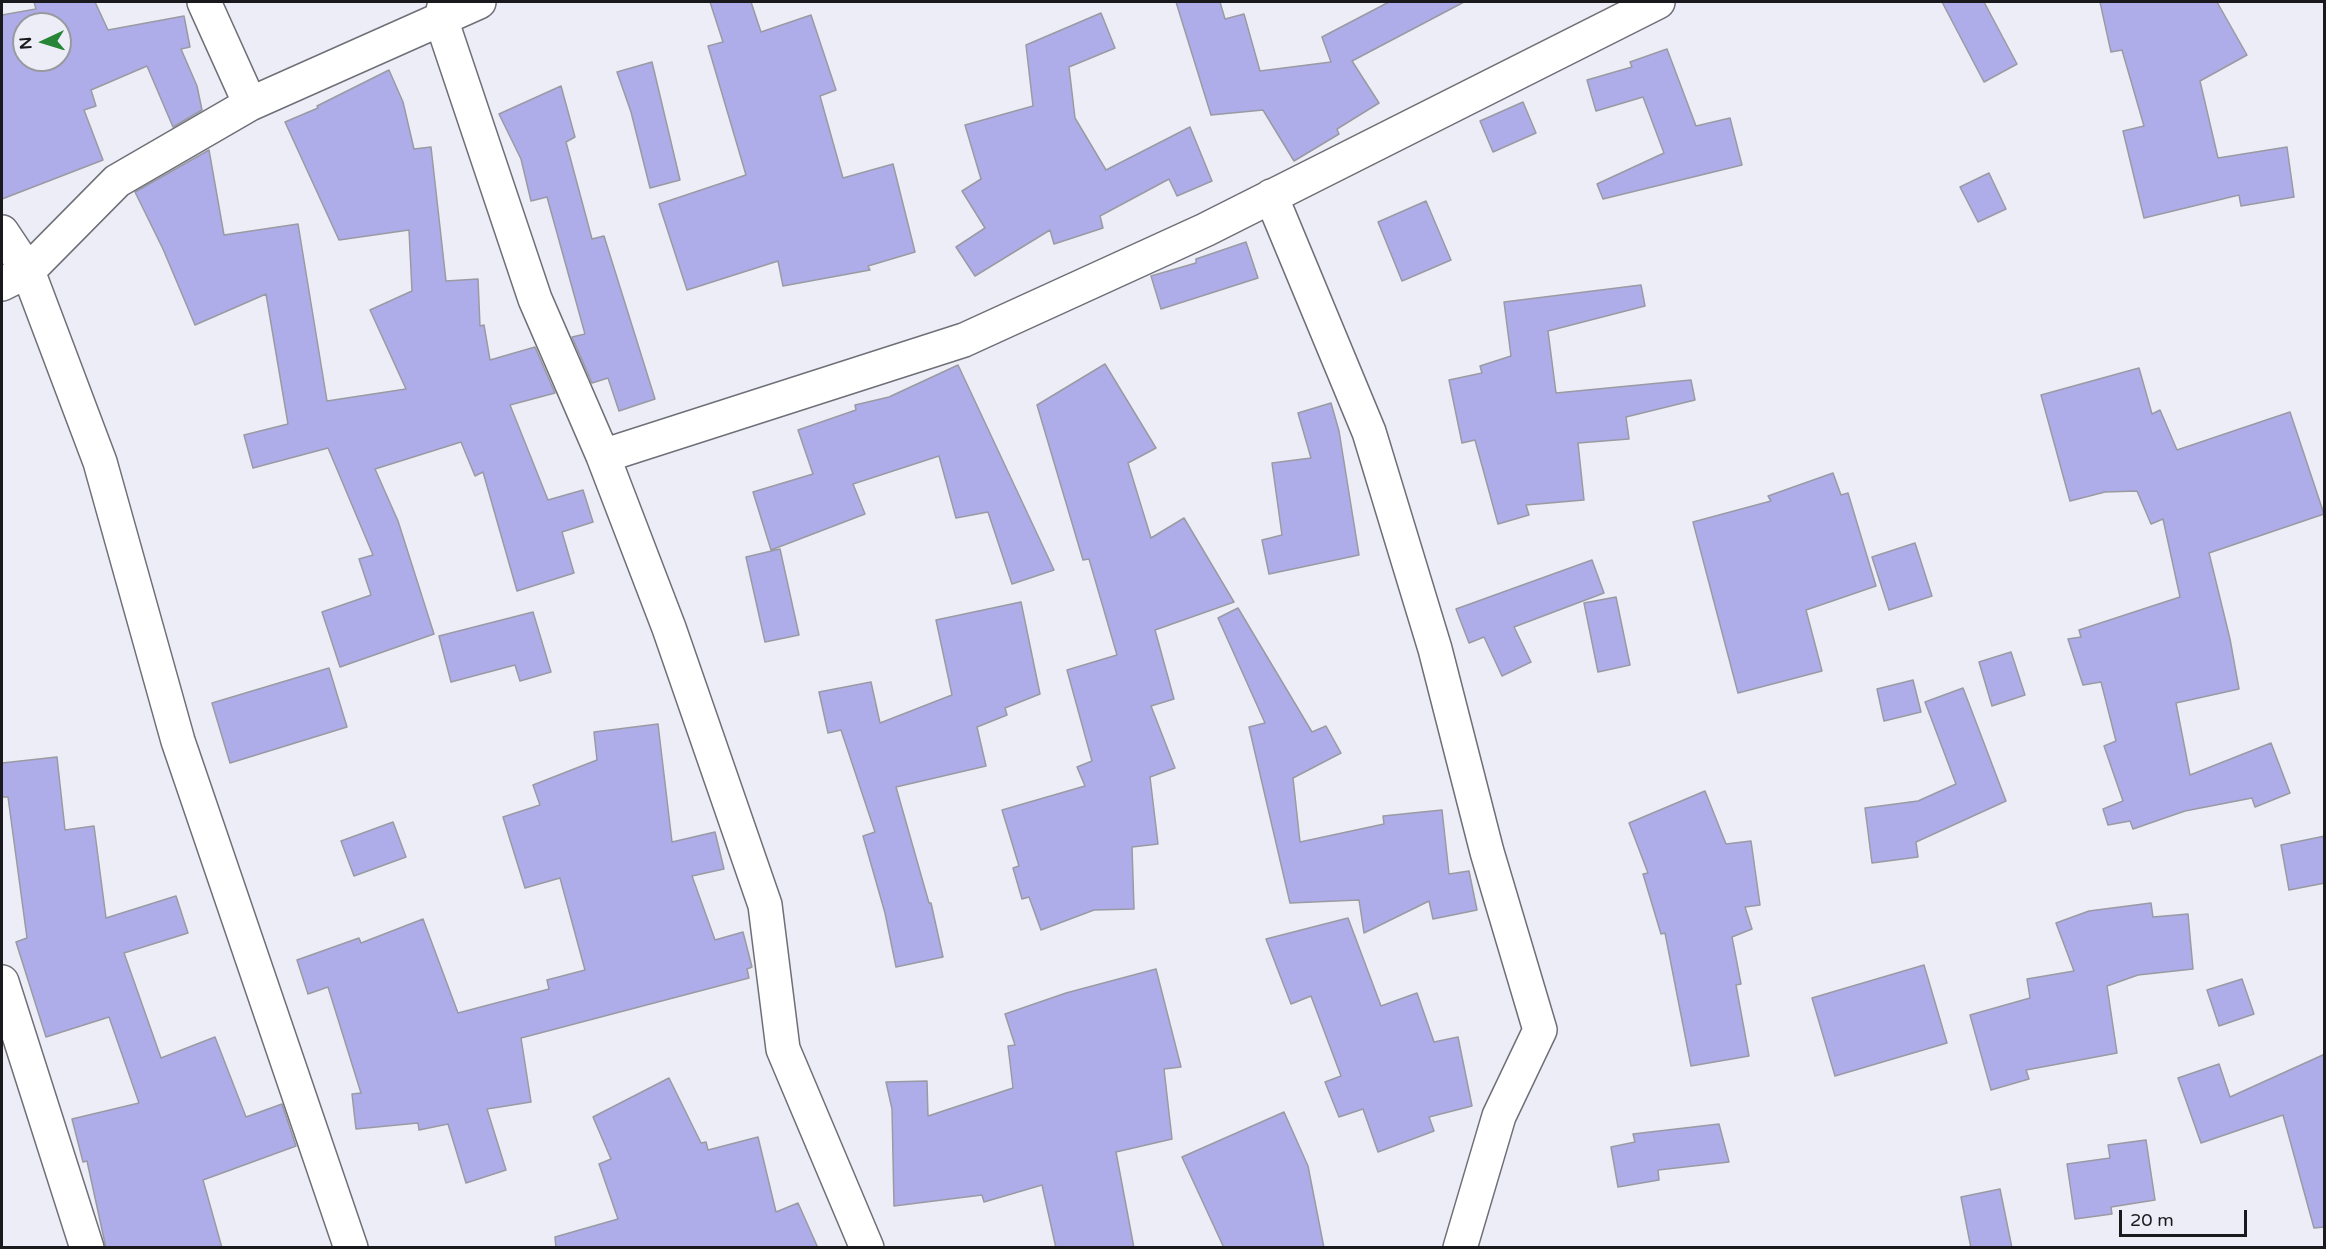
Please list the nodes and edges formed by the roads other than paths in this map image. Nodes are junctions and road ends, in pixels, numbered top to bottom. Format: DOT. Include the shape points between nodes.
graph roads {
  1 [pos="204,2"];
  2 [pos="479,2"];
  3 [pos="1658,2"];
  4 [pos="443,10"];
  5 [pos="250,104"];
  6 [pos="1271,196"];
  7 [pos="2,232"];
  8 [pos="15,277"];
  9 [pos="603,456"];
  10 [pos="2,982"];
  11 [pos="87,1248"];
  12 [pos="351,1248"];
  13 [pos="867,1248"];
  14 [pos="1460,1248"];
  1 -- 5 [label="street"];
  2 -- 4 [label="street"];
  3 -- 6 [label="street"];
  4 -- 5 [label="street"];
  4 -- 9 [label="street" via="535,299"];
  5 -- 8 [label="street" via="117,180"];
  6 -- 9 [label="street" via="964,340"];
  6 -- 14 [label="street" via="1369,432 1435,649 1487,852 1540,1030 1499,1116"];
  7 -- 8 [label="street"];
  8 -- 12 [label="street" via="100,462 178,741"];
  9 -- 13 [label="street" via="669,628 765,904 783,1049"];
  10 -- 11 [label="street"];
}
